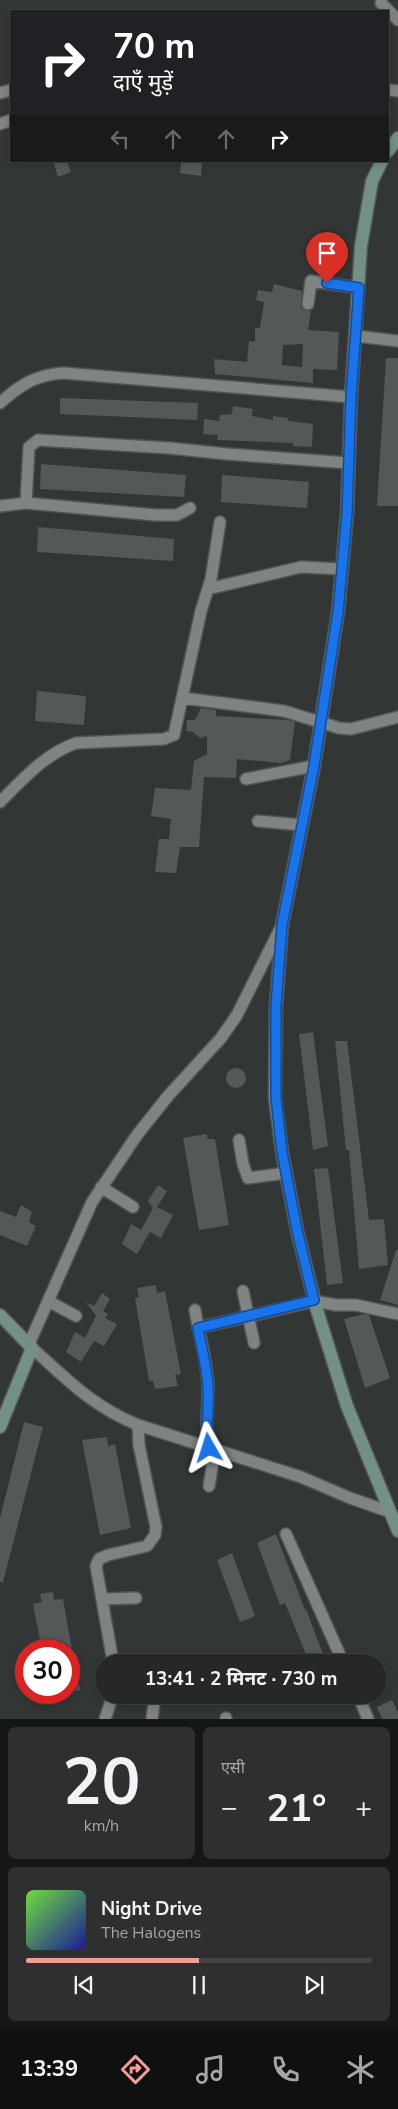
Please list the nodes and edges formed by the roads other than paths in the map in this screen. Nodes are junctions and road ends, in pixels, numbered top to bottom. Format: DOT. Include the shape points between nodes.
graph roads {
  1 [pos="381,3"];
  2 [pos="388,10"];
  3 [pos="389,11"];
  4 [pos="398,20"];
  5 [pos="398,138"];
  6 [pos="389,149"];
  7 [pos="382,162"];
  8 [pos="359,288"];
  9 [pos="308,304"];
  10 [pos="356,336"];
  11 [pos="398,341"];
  12 [pos="351,397"];
  13 [pos="0,404"];
  14 [pos="349,463"];
  15 [pos="26,504"];
  16 [pos="0,506"];
  17 [pos="190,508"];
  18 [pos="220,522"];
  19 [pos="342,569"];
  20 [pos="208,589"];
  21 [pos="183,698"];
  22 [pos="398,717"];
  23 [pos="321,723"];
  24 [pos="314,766"];
  25 [pos="246,779"];
  26 [pos="0,802"];
  27 [pos="258,821"];
  28 [pos="301,825"];
  29 [pos="282,925"];
  30 [pos="240,1140"];
  31 [pos="286,1173"];
  32 [pos="101,1187"];
  33 [pos="133,1207"];
  34 [pos="244,1291"];
  35 [pos="314,1300"];
  36 [pos="48,1301"];
  37 [pos="195,1310"];
  38 [pos="398,1314"];
  39 [pos="0,1315"];
  40 [pos="76,1316"];
  41 [pos="249,1316"];
  42 [pos="198,1328"];
  43 [pos="254,1343"];
  44 [pos="30,1346"];
  45 [pos="138,1425"];
  46 [pos="0,1427"];
  47 [pos="212,1449"];
  48 [pos="209,1486"];
  49 [pos="390,1512"];
  50 [pos="398,1531"];
  51 [pos="286,1534"];
  52 [pos="136,1598"];
  53 [pos="102,1599"];
  54 [pos="112,1654"];
  55 [pos="339,1654"];
  56 [pos="110,1704"];
  57 [pos="154,1704"];
  58 [pos="362,1704"];
  59 [pos="105,1719"];
  60 [pos="152,1719"];
  61 [pos="368,1719"];
  1 -- 2 [label="street"];
  3 -- 4 [label="street"];
  5 -- 6 [label="street"];
  7 -- 8 [label="street" via="372,181 361,246"];
  8 -- 9 [label="street" via="311,280"];
  8 -- 10 [label="street"];
  10 -- 11 [label="street"];
  10 -- 12 [label="street"];
  12 -- 13 [label="street" via="63,373 45,374 28,382"];
  12 -- 14 [label="street"];
  14 -- 15 [label="street" via="38,440 29,447"];
  14 -- 19 [label="street"];
  15 -- 16 [label="street"];
  15 -- 17 [label="street" via="155,515 177,515"];
  18 -- 20 [label="street"];
  19 -- 20 [label="street" via="300,567"];
  19 -- 23 [label="street"];
  20 -- 21 [label="street"];
  21 -- 23 [label="street" via="284,711"];
  21 -- 26 [label="street" via="174,736 76,743 31,771"];
  22 -- 23 [label="street" via="351,729"];
  23 -- 24 [label="street"];
  24 -- 25 [label="street"];
  24 -- 28 [label="street"];
  27 -- 28 [label="street"];
  28 -- 29 [label="street"];
  29 -- 31 [label="street" via="276,1006 276,1098"];
  29 -- 32 [label="street" via="237,1015 137,1135"];
  30 -- 31 [label="street" via="242,1164 248,1178"];
  31 -- 35 [label="street"];
  32 -- 33 [label="street"];
  32 -- 36 [label="street"];
  34 -- 41 [label="street"];
  35 -- 38 [label="street"];
  35 -- 41 [label="street"];
  35 -- 49 [label="street" via="347,1406"];
  36 -- 40 [label="street"];
  36 -- 44 [label="street"];
  37 -- 42 [label="street"];
  39 -- 44 [label="street"];
  41 -- 42 [label="street"];
  41 -- 43 [label="street"];
  42 -- 47 [label="street" via="208,1384 206,1434"];
  44 -- 45 [label="street" via="88,1399 114,1416"];
  44 -- 46 [label="street"];
  45 -- 47 [label="street"];
  45 -- 53 [label="street" via="155,1536 147,1546 99,1559 96,1566"];
  47 -- 48 [label="street"];
  47 -- 49 [label="street" via="301,1477"];
  49 -- 50 [label="street"];
  51 -- 55 [label="street"];
  52 -- 53 [label="street"];
  53 -- 54 [label="street"];
  56 -- 59 [label="street"];
  57 -- 60 [label="street"];
  58 -- 61 [label="street"];
}
